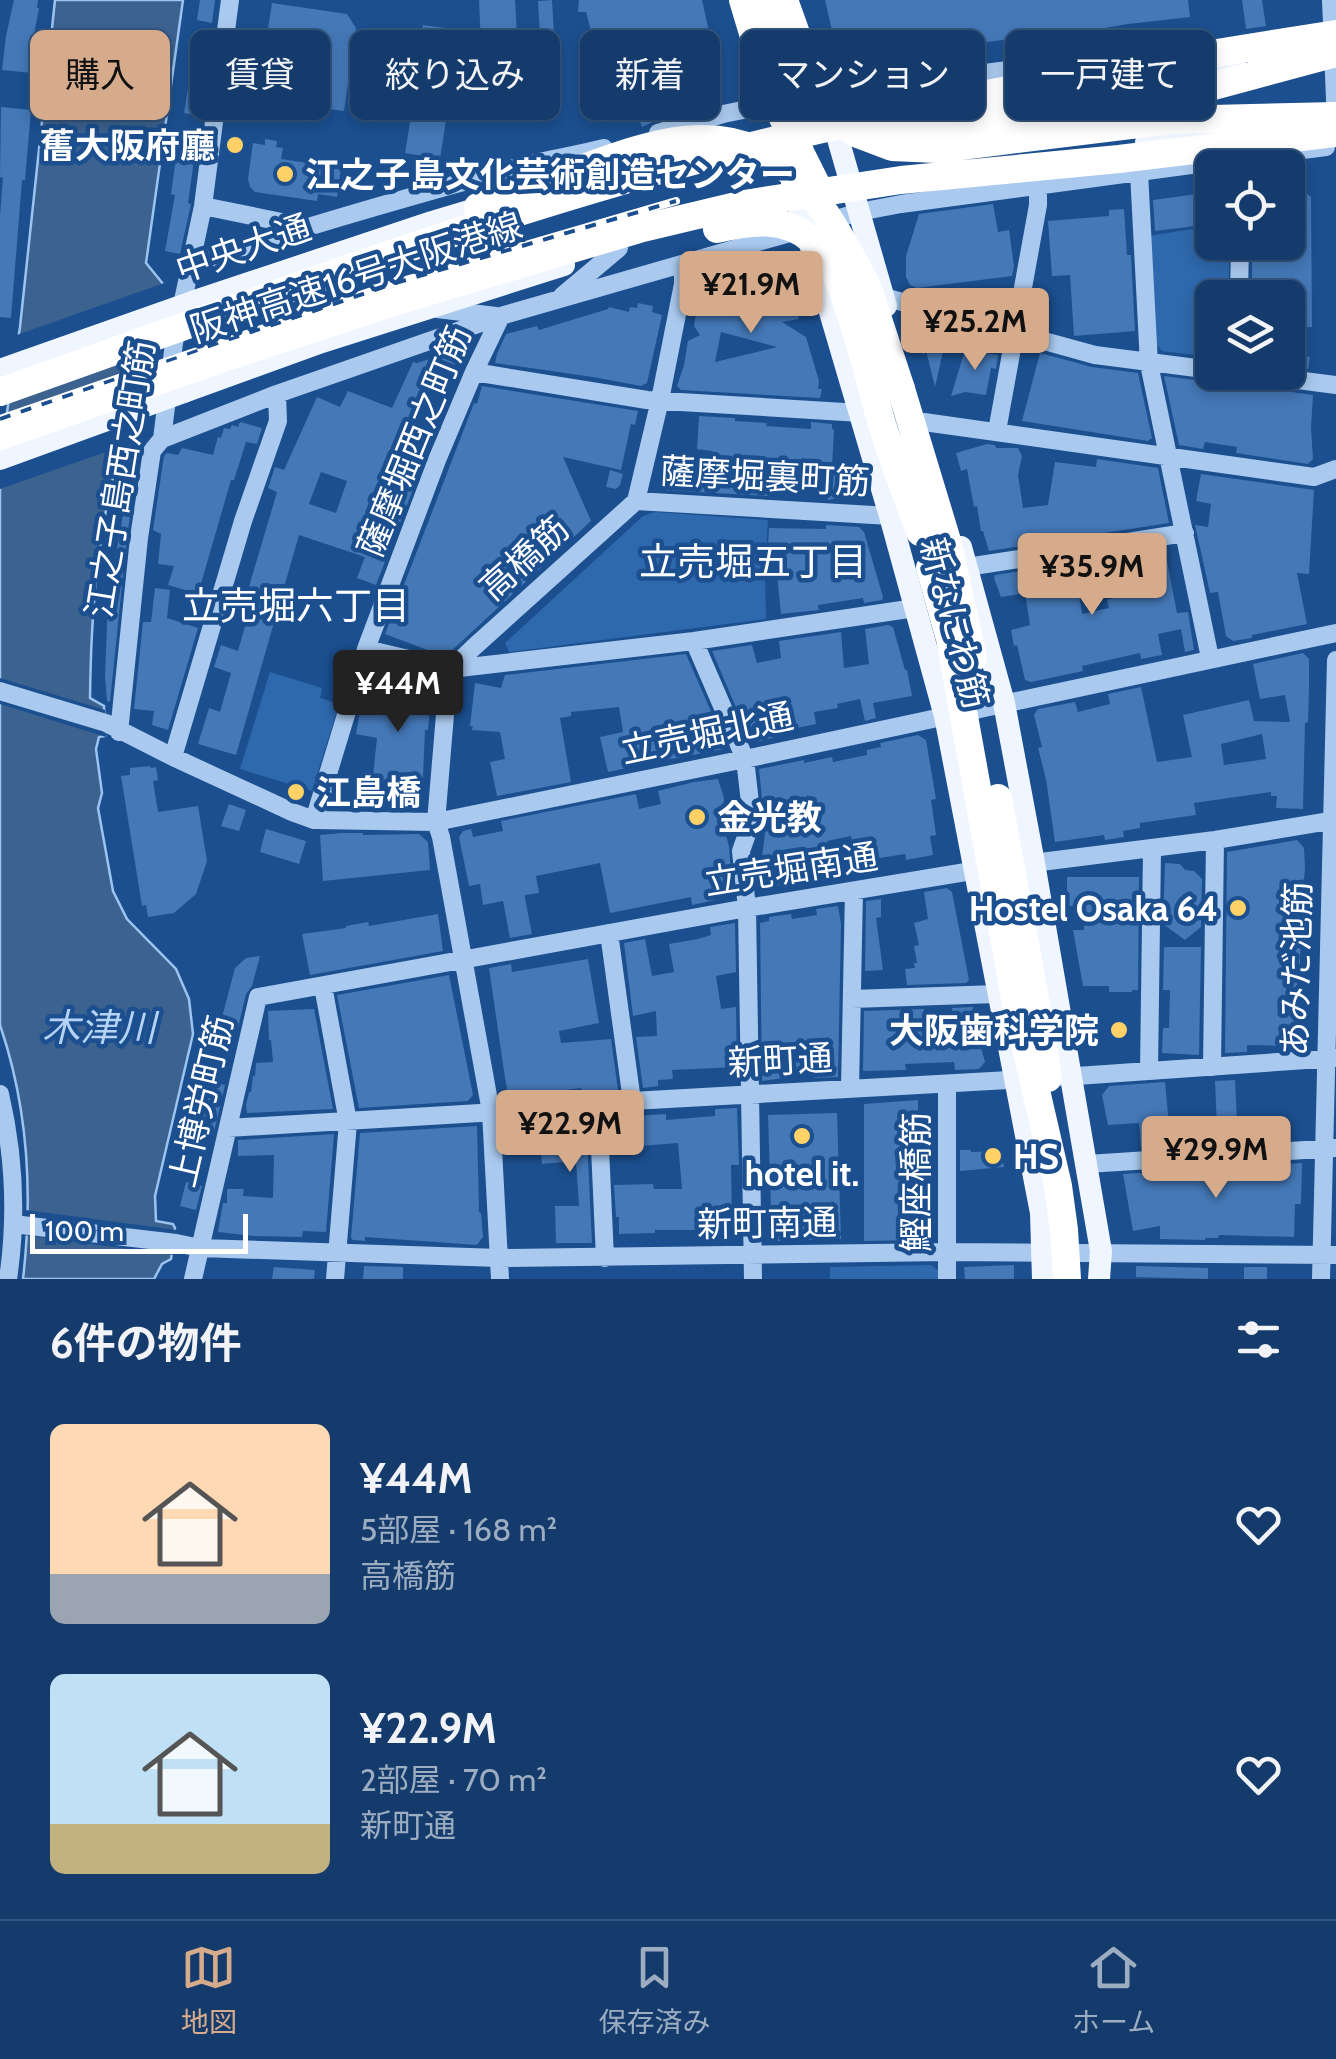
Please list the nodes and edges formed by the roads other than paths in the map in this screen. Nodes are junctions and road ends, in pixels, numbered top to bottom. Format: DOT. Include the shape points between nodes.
graph roads {
  1 [pos="230,0"];
  2 [pos="733,0"];
  3 [pos="743,0"];
  4 [pos="764,0"];
  5 [pos="784,0"];
  6 [pos="794,0"];
  7 [pos="1331,0"];
  8 [pos="743,30"];
  9 [pos="804,30"];
  10 [pos="1335,43"];
  11 [pos="985,94"];
  12 [pos="740,115"];
  13 [pos="1336,116"];
  14 [pos="759,120"];
  15 [pos="771,120"];
  16 [pos="832,120"];
  17 [pos="1336,125"];
  18 [pos="1336,134"];
  19 [pos="1126,145"];
  20 [pos="1336,146"];
  21 [pos="1305,152"];
  22 [pos="581,154"];
  23 [pos="1195,168"];
  24 [pos="1133,173"];
  25 [pos="851,183"];
  26 [pos="1038,186"];
  27 [pos="796,196"];
  28 [pos="203,206"];
  29 [pos="859,212"];
  30 [pos="432,222"];
  31 [pos="308,227"];
  32 [pos="804,228"];
  33 [pos="619,248"];
  34 [pos="191,264"];
  35 [pos="683,265"];
  36 [pos="875,292"];
  37 [pos="558,299"];
  38 [pos="206,308"];
  39 [pos="429,308"];
  40 [pos="501,316"];
  41 [pos="1016,332"];
  42 [pos="223,358"];
  43 [pos="1150,364"];
  44 [pos="1195,368"];
  45 [pos="0,370"];
  46 [pos="474,372"];
  47 [pos="1305,381"];
  48 [pos="1336,385"];
  49 [pos="0,392"];
  50 [pos="277,394"];
  51 [pos="660,400"];
  52 [pos="861,413"];
  53 [pos="910,422"];
  54 [pos="996,431"];
  55 [pos="0,436"];
  56 [pos="162,439"];
  57 [pos="1168,456"];
  58 [pos="0,459"];
  59 [pos="1336,469"];
  60 [pos="636,501"];
  61 [pos="890,516"];
  62 [pos="920,532"];
  63 [pos="1185,533"];
  64 [pos="966,567"];
  65 [pos="915,608"];
  66 [pos="1336,633"];
  67 [pos="694,641"];
  68 [pos="366,649"];
  69 [pos="1210,658"];
  70 [pos="1336,660"];
  71 [pos="451,669"];
  72 [pos="0,691"];
  73 [pos="1004,703"];
  74 [pos="945,716"];
  75 [pos="112,728"];
  76 [pos="173,757"];
  77 [pos="744,759"];
  78 [pos="314,820"];
  79 [pos="1334,821"];
  80 [pos="436,822"];
  81 [pos="1215,840"];
  82 [pos="1152,849"];
  83 [pos="1034,863"];
  84 [pos="973,870"];
  85 [pos="854,891"];
  86 [pos="747,908"];
  87 [pos="609,933"];
  88 [pos="463,960"];
  89 [pos="324,986"];
  90 [pos="997,994"];
  91 [pos="258,997"];
  92 [pos="852,999"];
  93 [pos="1331,1058"];
  94 [pos="1212,1067"];
  95 [pos="1149,1071"];
  96 [pos="1060,1077"];
  97 [pos="1014,1080"];
  98 [pos="947,1085"];
  99 [pos="850,1088"];
  100 [pos="0,1094"];
  101 [pos="751,1094"];
  102 [pos="632,1101"];
  103 [pos="598,1104"];
  104 [pos="491,1112"];
  105 [pos="348,1122"];
  106 [pos="228,1128"];
  107 [pos="1330,1148"];
  108 [pos="1087,1164"];
  109 [pos="19,1224"];
  110 [pos="200,1248"];
  111 [pos="947,1252"];
  112 [pos="1101,1252"];
  113 [pos="1043,1253"];
  114 [pos="337,1254"];
  115 [pos="1329,1255"];
  116 [pos="753,1256"];
  117 [pos="498,1258"];
  118 [pos="606,1258"];
  119 [pos="8,1279"];
  120 [pos="194,1279"];
  121 [pos="335,1279"];
  122 [pos="500,1279"];
  123 [pos="753,1279"];
  124 [pos="947,1279"];
  125 [pos="1043,1279"];
  126 [pos="1066,1279"];
  127 [pos="1099,1279"];
  128 [pos="1322,1279"];
  1 -- 28 [label="street, 江之子島西之町筋"];
  2 -- 8 [label="main road, 新なにわ筋"];
  3 -- 53 [label="highway, bridge" via="780,112 835,223"];
  4 -- 13 [label="highway, bridge" via="783,59 806,94 855,133 892,147 937,149 1171,120"];
  4 -- 36 [label="highway, bridge" via="813,155"];
  5 -- 10 [label="highway, bridge" via="803,54 832,90 873,114 930,126 1173,98"];
  6 -- 9 [label="main road, 新なにわ筋"];
  7 -- 10 [label="street"];
  10 -- 11 [label="main road, 中央大通"];
  10 -- 13 [label="street"];
  10 -- 38 [label="highway, 阪神高速16号大阪港線, bridge" via="968,98 701,160"];
  12 -- 22 [label="street"];
  13 -- 17 [label="street"];
  13 -- 19 [label="main road"];
  14 -- 30 [label="main road, 中央大通"];
  15 -- 27 [label="main road, 新なにわ筋"];
  16 -- 25 [label="main road, 新なにわ筋"];
  18 -- 42 [label="highway, 阪神高速16号大阪港線, bridge" via="901,180 744,204 514,265"];
  19 -- 24 [label="street"];
  19 -- 25 [label="main road"];
  20 -- 21 [label="street"];
  22 -- 30 [label="street"];
  22 -- 31 [label="street"];
  23 -- 24 [label="street"];
  24 -- 26 [label="street"];
  24 -- 43 [label="street"];
  25 -- 27 [label="main road"];
  25 -- 29 [label="main road, 新なにわ筋"];
  26 -- 29 [label="street"];
  26 -- 41 [label="street"];
  27 -- 32 [label="main road, 新なにわ筋"];
  27 -- 33 [label="main road"];
  28 -- 31 [label="street"];
  28 -- 34 [label="street, 江之子島西之町筋"];
  29 -- 32 [label="street"];
  29 -- 36 [label="main road, 新なにわ筋"];
  30 -- 38 [label="main road, 中央大通"];
  31 -- 34 [label="street"];
  32 -- 35 [label="street"];
  32 -- 52 [label="main road, 新なにわ筋"];
  33 -- 37 [label="street"];
  33 -- 39 [label="main road"];
  34 -- 56 [label="street, 江之子島西之町筋"];
  35 -- 37 [label="street"];
  35 -- 51 [label="street"];
  36 -- 38 [label="highway, bridge" via="792,173 736,142 706,138 634,150"];
  36 -- 41 [label="street"];
  36 -- 53 [label="main road, 新なにわ筋"];
  36 -- 96 [label="highway, bridge" via="959,591 1038,1020"];
  37 -- 40 [label="street"];
  38 -- 45 [label="main road, 中央大通, bridge"];
  38 -- 49 [label="highway, 阪神高速16号大阪港線, bridge"];
  39 -- 40 [label="street"];
  39 -- 58 [label="main road, bridge"];
  40 -- 46 [label="street, 薩摩堀西之町筋"];
  40 -- 50 [label="street"];
  41 -- 43 [label="street"];
  41 -- 54 [label="street"];
  42 -- 55 [label="highway, 阪神高速16号大阪港線, bridge"];
  42 -- 62 [label="highway, bridge" via="320,338 728,226 775,223 803,233 831,263"];
  43 -- 44 [label="street"];
  43 -- 57 [label="street"];
  46 -- 51 [label="street"];
  46 -- 68 [label="street, 薩摩堀西之町筋"];
  47 -- 48 [label="street"];
  50 -- 56 [label="street"];
  50 -- 76 [label="street" via="278,421"];
  51 -- 52 [label="street"];
  51 -- 60 [label="street"];
  52 -- 61 [label="main road, 新なにわ筋"];
  53 -- 54 [label="street"];
  53 -- 62 [label="highway, bridge"];
  53 -- 64 [label="main road, 新なにわ筋"];
  54 -- 57 [label="street"];
  56 -- 75 [label="street, 江之子島西之町筋" via="152,451"];
  57 -- 59 [label="street" via="1314,477"];
  57 -- 63 [label="street"];
  60 -- 61 [label="street, 薩摩堀裏町筋"];
  60 -- 71 [label="street, 高橋筋"];
  61 -- 65 [label="main road, 新なにわ筋"];
  62 -- 126 [label="highway, bridge" via="950,639 1016,1004 1058,1186"];
  63 -- 64 [label="street"];
  63 -- 69 [label="street"];
  64 -- 73 [label="main road, 新なにわ筋"];
  65 -- 67 [label="street"];
  65 -- 74 [label="main road, 新なにわ筋"];
  66 -- 69 [label="street, 立売堀北通"];
  67 -- 71 [label="street"];
  67 -- 77 [label="street"];
  68 -- 71 [label="street"];
  68 -- 78 [label="street, 薩摩堀西之町筋"];
  69 -- 73 [label="street, 立売堀北通"];
  70 -- 79 [label="street, あみだ池筋"];
  71 -- 80 [label="street"];
  72 -- 75 [label="street, 立売堀北通"];
  73 -- 74 [label="street, 立売堀北通"];
  73 -- 83 [label="main road, 新なにわ筋"];
  74 -- 77 [label="street, 立売堀北通"];
  74 -- 84 [label="main road, 新なにわ筋"];
  75 -- 76 [label="street, 立売堀北通"];
  76 -- 78 [label="street, 立売堀北通"];
  77 -- 80 [label="street, 立売堀北通"];
  77 -- 86 [label="street" via="752,820 740,851"];
  78 -- 80 [label="street, 立売堀北通"];
  79 -- 81 [label="street, 立売堀南通"];
  79 -- 93 [label="street, あみだ池筋"];
  80 -- 88 [label="street"];
  81 -- 82 [label="street, 立売堀南通"];
  81 -- 94 [label="street"];
  82 -- 83 [label="street, 立売堀南通"];
  82 -- 95 [label="street"];
  83 -- 84 [label="street, 立売堀南通"];
  83 -- 96 [label="main road, 新なにわ筋"];
  84 -- 85 [label="street, 立売堀南通"];
  84 -- 90 [label="main road, 新なにわ筋"];
  85 -- 86 [label="street, 立売堀南通"];
  85 -- 92 [label="street"];
  86 -- 87 [label="street, 立売堀南通"];
  86 -- 101 [label="street"];
  87 -- 88 [label="street, 立売堀南通"];
  87 -- 102 [label="street"];
  88 -- 89 [label="street, 立売堀南通"];
  88 -- 104 [label="street"];
  89 -- 91 [label="street, 立売堀南通"];
  89 -- 105 [label="street"];
  90 -- 92 [label="street"];
  90 -- 97 [label="main road, 新なにわ筋"];
  91 -- 106 [label="street, 上博労町筋"];
  92 -- 99 [label="street"];
  93 -- 94 [label="street, 新町通"];
  93 -- 107 [label="street, あみだ池筋"];
  94 -- 95 [label="street, 新町通"];
  95 -- 96 [label="street, 新町通"];
  96 -- 97 [label="street, 新町通"];
  96 -- 108 [label="main road, 新なにわ筋"];
  97 -- 98 [label="street, 新町通"];
  97 -- 113 [label="main road, 新なにわ筋"];
  98 -- 99 [label="street, 新町通"];
  98 -- 111 [label="street, 鰹座橋筋"];
  99 -- 101 [label="street, 新町通"];
  100 -- 109 [label="street"];
  101 -- 102 [label="street, 新町通"];
  101 -- 116 [label="street"];
  102 -- 103 [label="street, 新町通"];
  103 -- 104 [label="street, 新町通"];
  103 -- 118 [label="street"];
  104 -- 105 [label="street, 新町通"];
  104 -- 117 [label="street"];
  105 -- 106 [label="street, 新町通"];
  105 -- 114 [label="street"];
  106 -- 110 [label="street, 上博労町筋"];
  107 -- 108 [label="street"];
  107 -- 115 [label="street, あみだ池筋"];
  108 -- 112 [label="main road, 新なにわ筋"];
  109 -- 110 [label="street, 新町南通"];
  109 -- 119 [label="street"];
  110 -- 114 [label="street, 新町南通"];
  110 -- 120 [label="street, 上博労町筋"];
  111 -- 113 [label="street, 新町南通"];
  111 -- 116 [label="street, 新町南通"];
  111 -- 124 [label="street, 鰹座橋筋"];
  112 -- 113 [label="street, 新町南通"];
  112 -- 115 [label="street, 新町南通"];
  112 -- 127 [label="main road, 新なにわ筋"];
  113 -- 125 [label="main road, 新なにわ筋"];
  114 -- 117 [label="street, 新町南通"];
  114 -- 121 [label="street"];
  115 -- 128 [label="street, あみだ池筋"];
  116 -- 118 [label="street, 新町南通"];
  116 -- 123 [label="street"];
  117 -- 118 [label="street, 新町南通"];
  117 -- 122 [label="street"];
}
